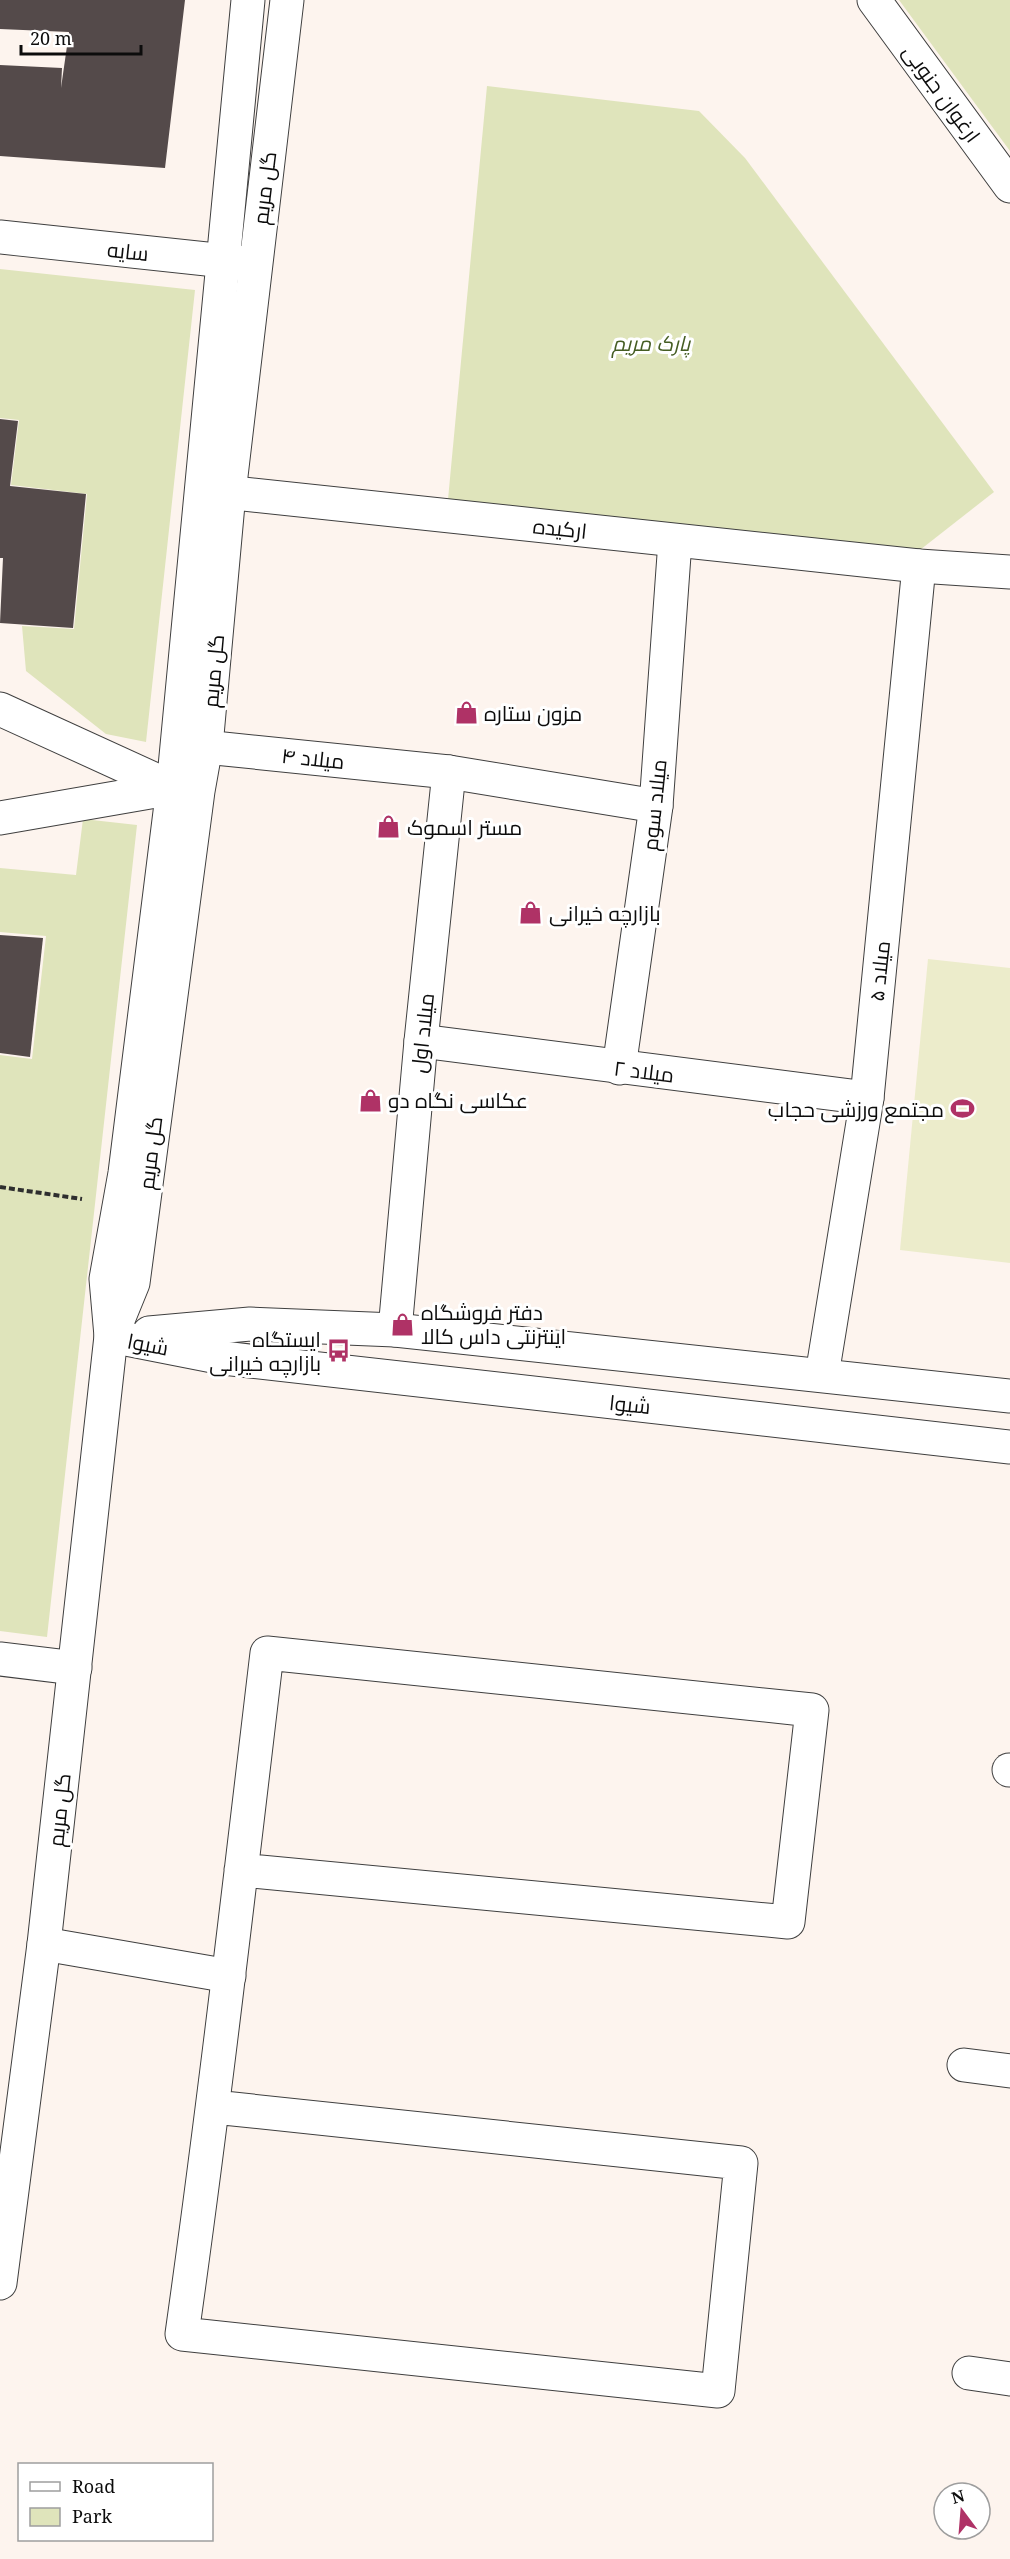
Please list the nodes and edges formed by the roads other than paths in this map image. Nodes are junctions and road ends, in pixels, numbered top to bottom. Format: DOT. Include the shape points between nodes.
graph roads {
  1 [pos="248,0"];
  2 [pos="286,0"];
  3 [pos="874,0"];
  4 [pos="1010,186"];
  5 [pos="0,237"];
  6 [pos="223,261"];
  7 [pos="255,264"];
  8 [pos="215,491"];
  9 [pos="675,540"];
  10 [pos="919,566"];
  11 [pos="1010,572"];
  12 [pos="0,709"];
  13 [pos="192,745"];
  14 [pos="449,772"];
  15 [pos="185,789"];
  16 [pos="656,807"];
  17 [pos="0,818"];
  18 [pos="420,1041"];
  19 [pos="619,1068"];
  20 [pos="867,1098"];
  21 [pos="395,1330"];
  22 [pos="111,1336"];
  23 [pos="822,1375"];
  24 [pos="1010,1396"];
  25 [pos="1010,1447"];
  26 [pos="0,1659"];
  27 [pos="75,1668"];
  28 [pos="241,1870"];
  29 [pos="44,1944"];
  30 [pos="229,1976"];
  31 [pos="964,2065"];
  32 [pos="1010,2071"];
  33 [pos="214,2107"];
  34 [pos="8,2140"];
  35 [pos="0,2283"];
  36 [pos="969,2373"];
  37 [pos="1010,2379"];
  1 -- 6 [label="street, گل مریم"];
  2 -- 7 [label="street, گل مریم"];
  3 -- 4 [label="street, ارغوان جنوبی"];
  5 -- 6 [label="street, سایه"];
  6 -- 7 [label="street, سایه"];
  6 -- 8 [label="street, گل مریم"];
  7 -- 8 [label="street, گل مریم"];
  8 -- 9 [label="street, ارکیده"];
  8 -- 13 [label="street, گل مریم"];
  9 -- 10 [label="street, ارکیده"];
  9 -- 16 [label="street, میلاد سوم"];
  10 -- 11 [label="street, ارکیده"];
  10 -- 20 [label="street, میلاد ۵"];
  12 -- 15 [label="street"];
  13 -- 14 [label="street, میلاد ۴"];
  13 -- 15 [label="street, گل مریم"];
  14 -- 16 [label="street, میلاد ۴"];
  14 -- 18 [label="street, میلاد اول"];
  15 -- 17 [label="street"];
  15 -- 22 [label="street, گل مریم" via="106,1279"];
  15 -- 22 [label="street, گل مریم" via="133,1283"];
  16 -- 19 [label="street, میلاد سوم"];
  18 -- 19 [label="street, میلاد ۲"];
  18 -- 21 [label="street, میلاد اول"];
  19 -- 20 [label="street, میلاد ۲"];
  20 -- 23 [label="street, میلاد ۵"];
  21 -- 22 [label="street, شیوا" via="250,1324"];
  21 -- 23 [label="street, شیوا"];
  22 -- 25 [label="street, شیوا" via="234,1360"];
  22 -- 27 [label="street, گل مریم"];
  23 -- 24 [label="street, شیوا"];
  26 -- 27 [label="street"];
  27 -- 29 [label="street, گل مریم"];
  28 -- 28 [label="street" via="267,1653 812,1710 788,1922"];
  28 -- 30 [label="street"];
  29 -- 30 [label="street"];
  29 -- 34 [label="street, گل مریم"];
  30 -- 33 [label="street"];
  31 -- 32 [label="street"];
  33 -- 33 [label="street" via="182,2334 718,2391 741,2163"];
  34 -- 35 [label="street, گل مریم"];
  36 -- 37 [label="street"];
}
